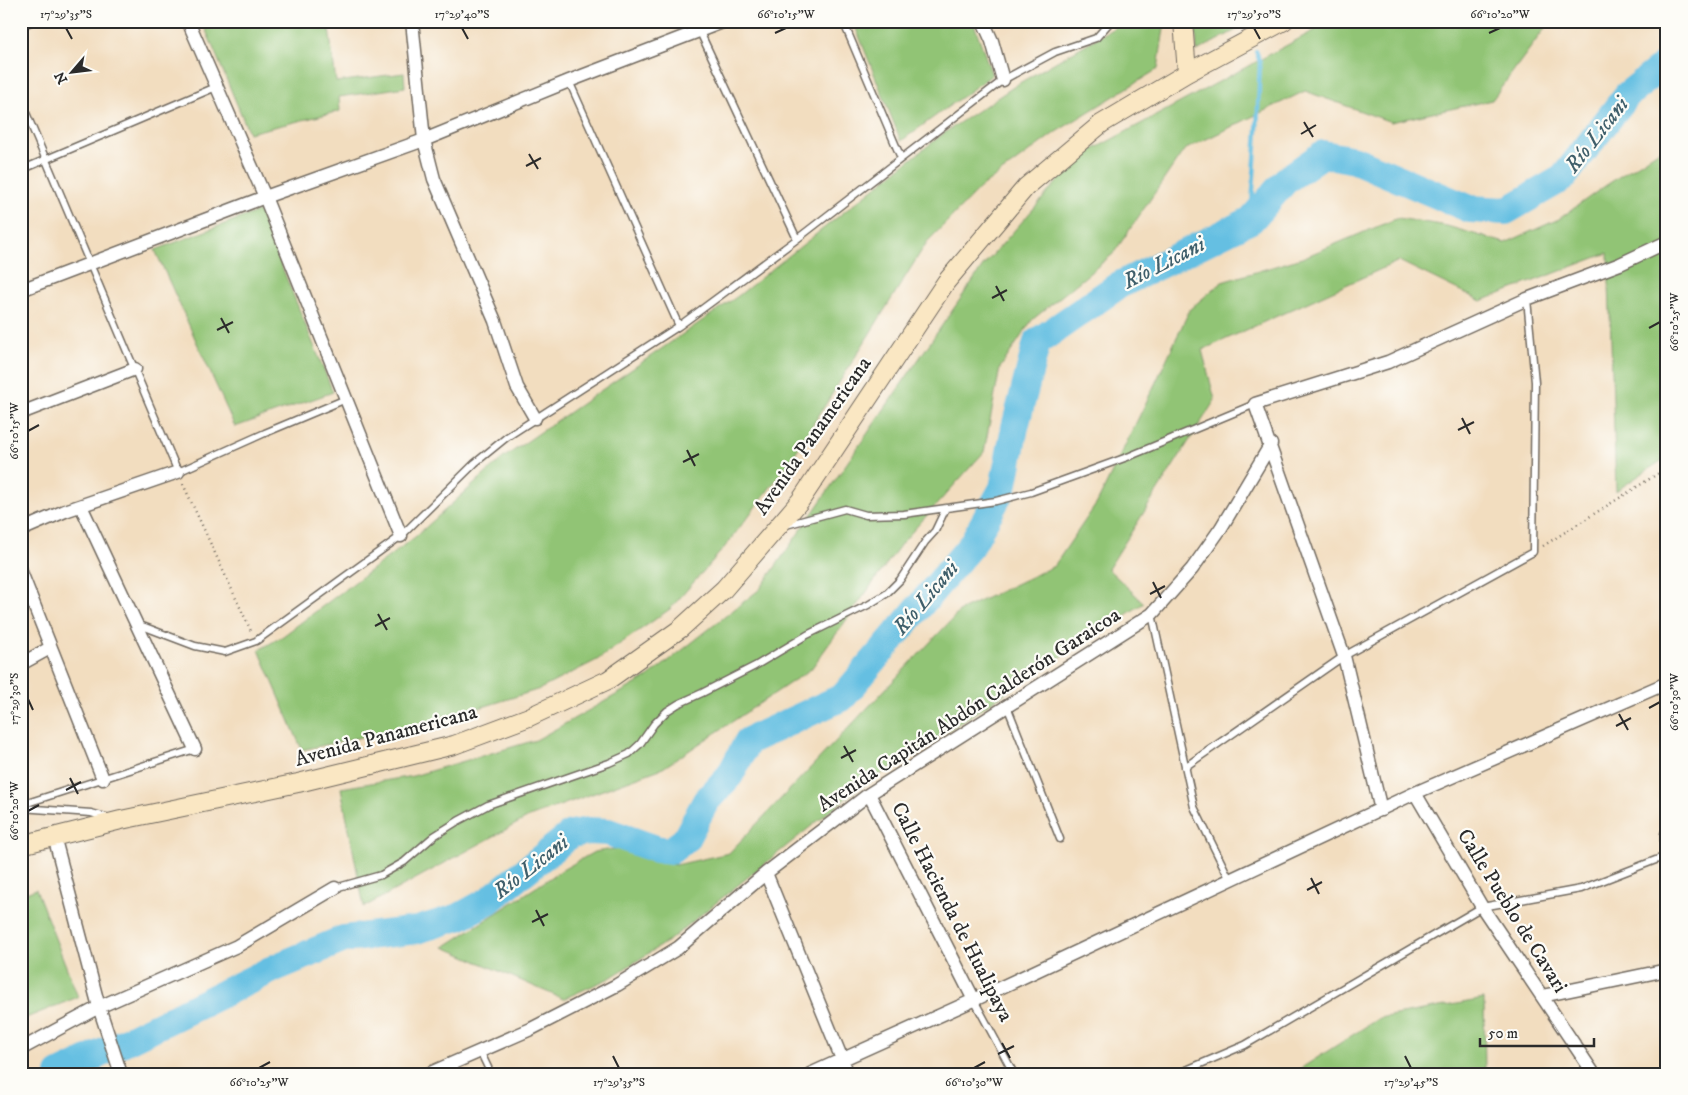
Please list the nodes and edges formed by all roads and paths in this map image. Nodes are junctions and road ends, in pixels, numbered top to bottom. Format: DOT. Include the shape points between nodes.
graph roads {
  1 [pos="33,21"];
  2 [pos="188,21"];
  3 [pos="412,21"];
  4 [pos="725,21"];
  5 [pos="843,21"];
  6 [pos="983,21"];
  7 [pos="1111,21"];
  8 [pos="1183,21"];
  9 [pos="1284,21"];
  10 [pos="21,26"];
  11 [pos="698,26"];
  12 [pos="1187,73"];
  13 [pos="1003,80"];
  14 [pos="569,81"];
  15 [pos="216,87"];
  16 [pos="21,101"];
  17 [pos="424,140"];
  18 [pos="901,158"];
  19 [pos="46,159"];
  20 [pos="21,170"];
  21 [pos="265,197"];
  22 [pos="797,239"];
  23 [pos="1667,242"];
  24 [pos="91,264"];
  25 [pos="21,290"];
  26 [pos="1528,299"];
  27 [pos="680,326"];
  28 [pos="135,369"];
  29 [pos="346,399"];
  30 [pos="1255,404"];
  31 [pos="21,413"];
  32 [pos="535,418"];
  33 [pos="1271,444"];
  34 [pos="1667,468"];
  35 [pos="178,472"];
  36 [pos="82,506"];
  37 [pos="946,508"];
  38 [pos="777,527"];
  39 [pos="21,530"];
  40 [pos="401,536"];
  41 [pos="1533,552"];
  42 [pos="21,572"];
  43 [pos="1152,614"];
  44 [pos="136,623"];
  45 [pos="256,641"];
  46 [pos="50,648"];
  47 [pos="1344,656"];
  48 [pos="21,664"];
  49 [pos="1667,683"];
  50 [pos="1007,706"];
  51 [pos="195,749"];
  52 [pos="1185,767"];
  53 [pos="103,779"];
  54 [pos="1415,793"];
  55 [pos="869,794"];
  56 [pos="21,806"];
  57 [pos="1381,810"];
  58 [pos="121,820"];
  59 [pos="1667,834"];
  60 [pos="54,836"];
  61 [pos="1060,839"];
  62 [pos="21,845"];
  63 [pos="1666,857"];
  64 [pos="766,873"];
  65 [pos="1230,880"];
  66 [pos="335,888"];
  67 [pos="1482,907"];
  68 [pos="1667,970"];
  69 [pos="1542,996"];
  70 [pos="974,1000"];
  71 [pos="99,1007"];
  72 [pos="21,1049"];
  73 [pos="480,1051"];
  74 [pos="841,1059"];
  75 [pos="120,1074"];
  76 [pos="428,1074"];
  77 [pos="491,1074"];
  78 [pos="810,1074"];
  79 [pos="848,1074"];
  80 [pos="1014,1074"];
  81 [pos="1178,1074"];
  82 [pos="1594,1074"];
  1 -- 10 [label="lane"];
  2 -- 15 [label="street"];
  3 -- 17 [label="street"];
  4 -- 11 [label="street"];
  5 -- 18 [label="lane"];
  6 -- 13 [label="street"];
  7 -- 13 [label="lane" via="1096,38 1056,52"];
  8 -- 12 [label="main road"];
  9 -- 12 [label="main road, Avenida Panamericana"];
  11 -- 14 [label="street"];
  11 -- 22 [label="lane"];
  12 -- 38 [label="main road, Avenida Panamericana" via="1101,124 1026,187 946,282 800,501"];
  13 -- 18 [label="lane"];
  14 -- 17 [label="street"];
  14 -- 27 [label="lane"];
  15 -- 19 [label="lane"];
  15 -- 21 [label="street"];
  16 -- 19 [label="lane"];
  17 -- 21 [label="street"];
  17 -- 32 [label="street" via="434,179 495,321 517,387"];
  18 -- 22 [label="lane"];
  19 -- 20 [label="lane"];
  19 -- 24 [label="lane"];
  21 -- 24 [label="street"];
  21 -- 29 [label="street"];
  22 -- 27 [label="lane"];
  23 -- 26 [label="street" via="1620,264"];
  24 -- 25 [label="street"];
  24 -- 28 [label="lane"];
  26 -- 30 [label="street" via="1388,362"];
  26 -- 41 [label="lane" via="1535,382"];
  27 -- 32 [label="lane"];
  28 -- 31 [label="street"];
  28 -- 35 [label="lane"];
  29 -- 35 [label="lane"];
  29 -- 40 [label="street"];
  30 -- 33 [label="street"];
  30 -- 37 [label="lane" via="1130,456 1031,492"];
  32 -- 40 [label="lane" via="475,463"];
  33 -- 43 [label="street, Avenida Capitán Abdón Calderón Garaicoa" via="1221,528 1192,569"];
  33 -- 47 [label="street"];
  34 -- 41 [label="path"];
  35 -- 36 [label="street"];
  35 -- 45 [label="path"];
  36 -- 39 [label="street"];
  36 -- 44 [label="street"];
  37 -- 38 [label="lane" via="866,515 845,509"];
  37 -- 66 [label="lane" via="935,532 900,580 868,606 678,704 654,724 629,754 488,805 434,836 404,862 381,875"];
  38 -- 58 [label="main road, Avenida Panamericana" via="724,589 680,629 608,680 529,717 454,745 298,783"];
  40 -- 45 [label="lane"];
  41 -- 47 [label="lane"];
  42 -- 46 [label="street"];
  43 -- 50 [label="street, Avenida Capitán Abdón Calderón Garaicoa"];
  43 -- 52 [label="lane"];
  44 -- 45 [label="lane" via="195,646 225,652"];
  44 -- 51 [label="street"];
  46 -- 48 [label="street"];
  46 -- 53 [label="street"];
  47 -- 52 [label="lane"];
  47 -- 57 [label="street"];
  49 -- 54 [label="street"];
  50 -- 55 [label="street, Avenida Capitán Abdón Calderón Garaicoa"];
  50 -- 61 [label="lane"];
  51 -- 53 [label="lane"];
  52 -- 65 [label="lane" via="1194,807"];
  53 -- 56 [label="lane"];
  54 -- 57 [label="street"];
  54 -- 67 [label="street, Calle Pueblo de Cavari"];
  55 -- 64 [label="street, Avenida Capitán Abdón Calderón Garaicoa"];
  55 -- 70 [label="street, Calle Hacienda de Hualipaya"];
  56 -- 58 [label="lane" via="91,813"];
  57 -- 65 [label="street"];
  58 -- 60 [label="main road, Avenida Panamericana"];
  59 -- 63 [label="street"];
  60 -- 62 [label="main road, Avenida Panamericana"];
  60 -- 71 [label="street"];
  63 -- 67 [label="lane" via="1581,889"];
  64 -- 73 [label="street, Avenida Capitán Abdón Calderón Garaicoa" via="678,948 531,1029"];
  64 -- 74 [label="street"];
  65 -- 70 [label="street"];
  66 -- 71 [label="street" via="237,946"];
  67 -- 69 [label="street, Calle Pueblo de Cavari"];
  67 -- 81 [label="lane" via="1245,1045"];
  68 -- 69 [label="street"];
  69 -- 82 [label="street, Calle Pueblo de Cavari"];
  70 -- 74 [label="street"];
  70 -- 80 [label="lane, Calle Hacienda de Hualipaya"];
  71 -- 72 [label="street"];
  71 -- 75 [label="street"];
  73 -- 76 [label="street, Avenida Capitán Abdón Calderón Garaicoa"];
  73 -- 77 [label="lane"];
  74 -- 78 [label="street"];
  74 -- 79 [label="street"];
}
